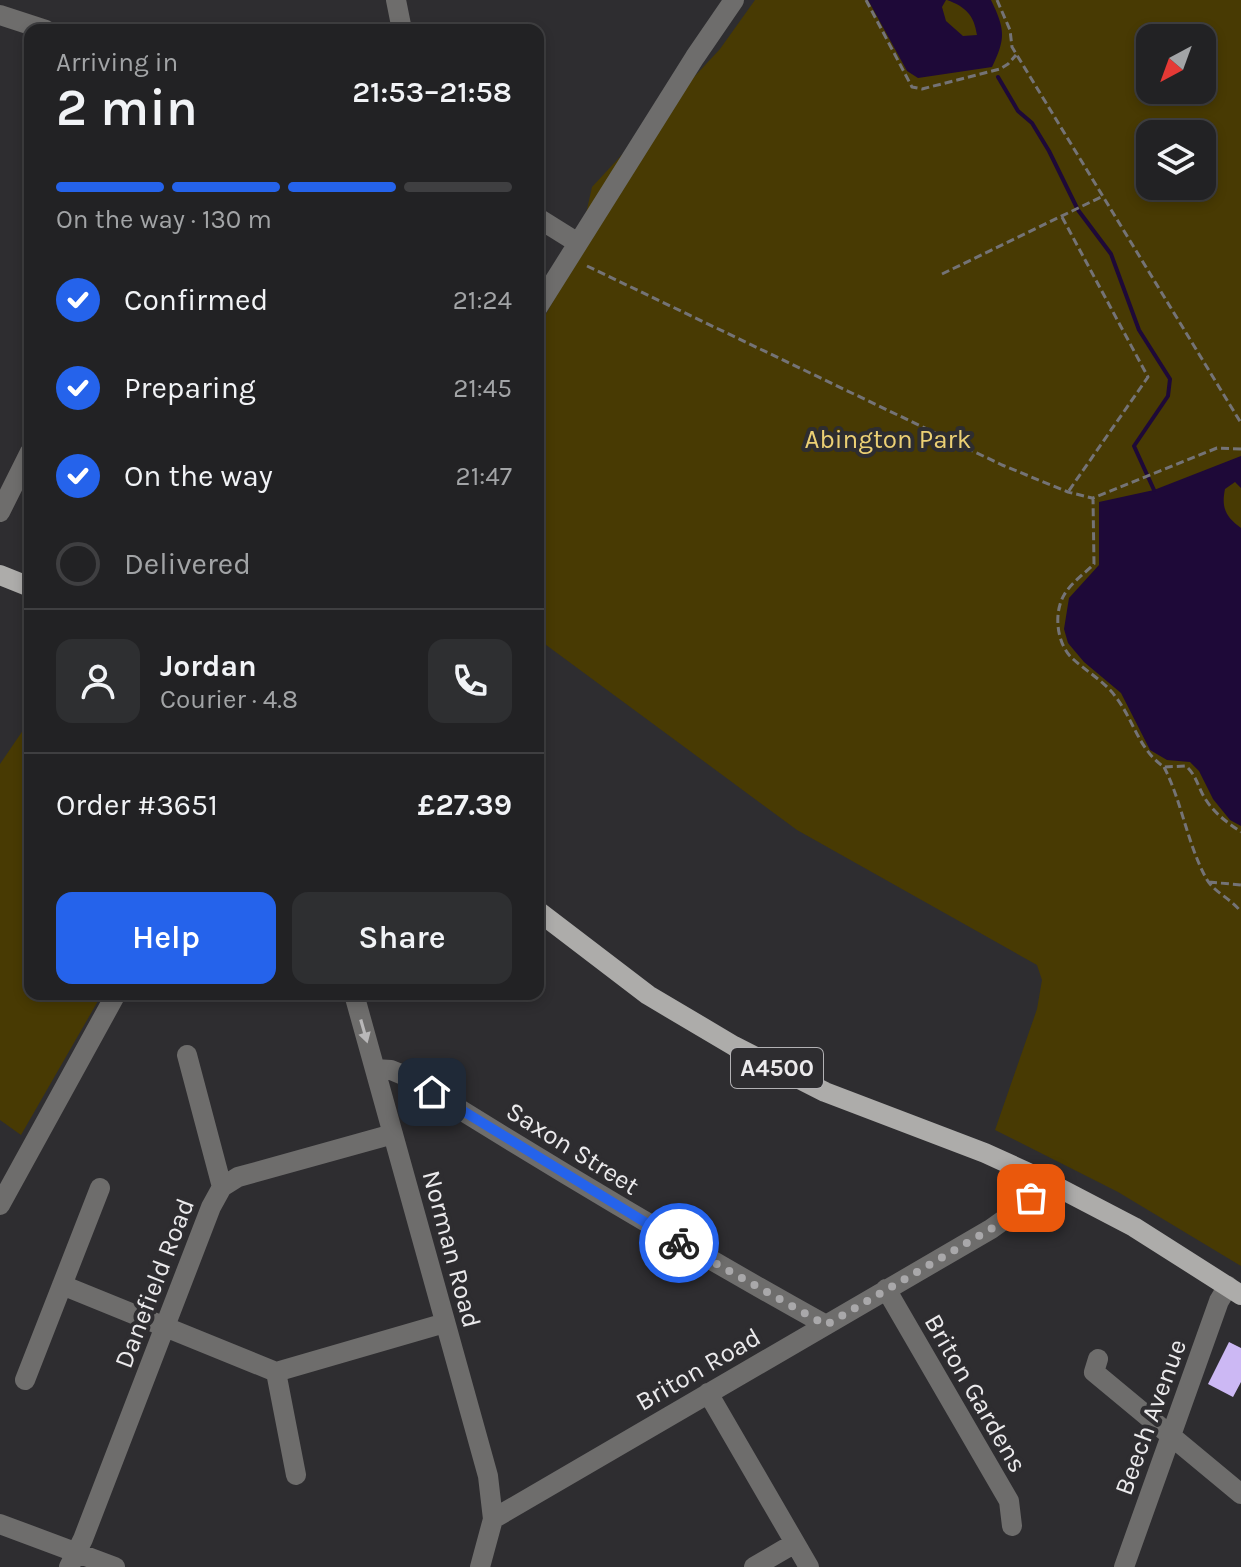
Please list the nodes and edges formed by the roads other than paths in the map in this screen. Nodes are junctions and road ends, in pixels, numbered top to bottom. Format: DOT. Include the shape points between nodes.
graph roads {
  1 [pos="396,0"];
  2 [pos="734,0"];
  3 [pos="0,15"];
  4 [pos="28,24"];
  5 [pos="401,24"];
  6 [pos="544,222"];
  7 [pos="578,243"];
  8 [pos="544,297"];
  9 [pos="24,464"];
  10 [pos="0,512"];
  11 [pos="0,575"];
  12 [pos="24,585"];
  13 [pos="544,916"];
  14 [pos="113,1000"];
  15 [pos="356,1000"];
  16 [pos="187,1055"];
  17 [pos="375,1069"];
  18 [pos="393,1134"];
  19 [pos="1042,1179"];
  20 [pos="222,1187"];
  21 [pos="100,1188"];
  22 [pos="0,1205"];
  23 [pos="62,1285"];
  24 [pos="886,1289"];
  25 [pos="1235,1291"];
  26 [pos="445,1323"];
  27 [pos="826,1325"];
  28 [pos="164,1326"];
  29 [pos="1098,1359"];
  30 [pos="276,1372"];
  31 [pos="25,1380"];
  32 [pos="708,1393"];
  33 [pos="1172,1435"];
  34 [pos="296,1475"];
  35 [pos="1241,1494"];
  36 [pos="493,1519"];
  37 [pos="0,1524"];
  38 [pos="1012,1526"];
  39 [pos="795,1543"];
  40 [pos="72,1560"];
  41 [pos="115,1567"];
  42 [pos="480,1567"];
  43 [pos="754,1567"];
  44 [pos="809,1567"];
  45 [pos="1124,1567"];
  1 -- 5 [label="street"];
  2 -- 7 [label="street"];
  3 -- 4 [label="street"];
  6 -- 7 [label="street"];
  7 -- 8 [label="street"];
  9 -- 10 [label="street"];
  11 -- 12 [label="main road"];
  13 -- 19 [label="main road, A4500" via="648,995 734,1046 825,1092"];
  14 -- 22 [label="street"];
  15 -- 17 [label="street, Norman Road, one-way"];
  16 -- 20 [label="street"];
  17 -- 18 [label="street, Norman Road"];
  17 -- 27 [label="street, Saxon Street" via="408,1077 593,1192"];
  18 -- 20 [label="street, Danefield Road" via="238,1177"];
  18 -- 26 [label="street, Norman Road"];
  19 -- 24 [label="street, Briton Road" via="1010,1217"];
  19 -- 25 [label="main road, A4500" via="1134,1227"];
  20 -- 28 [label="street, Danefield Road"];
  21 -- 23 [label="street"];
  23 -- 28 [label="street"];
  23 -- 31 [label="street"];
  24 -- 27 [label="street, Briton Road"];
  24 -- 38 [label="street, Briton Gardens" via="1009,1501"];
  25 -- 33 [label="street, Beech Avenue" via="1219,1301"];
  26 -- 30 [label="street"];
  26 -- 36 [label="street, Norman Road" via="488,1476"];
  27 -- 32 [label="street, Briton Road"];
  28 -- 30 [label="street"];
  28 -- 40 [label="street, Danefield Road"];
  29 -- 33 [label="street" via="1094,1372"];
  30 -- 34 [label="street"];
  32 -- 36 [label="street, Briton Road"];
  32 -- 39 [label="street"];
  33 -- 35 [label="street"];
  33 -- 45 [label="street, Beech Avenue"];
  36 -- 42 [label="street"];
  37 -- 40 [label="street"];
  39 -- 43 [label="street"];
  39 -- 44 [label="street"];
  40 -- 41 [label="street"];
}
